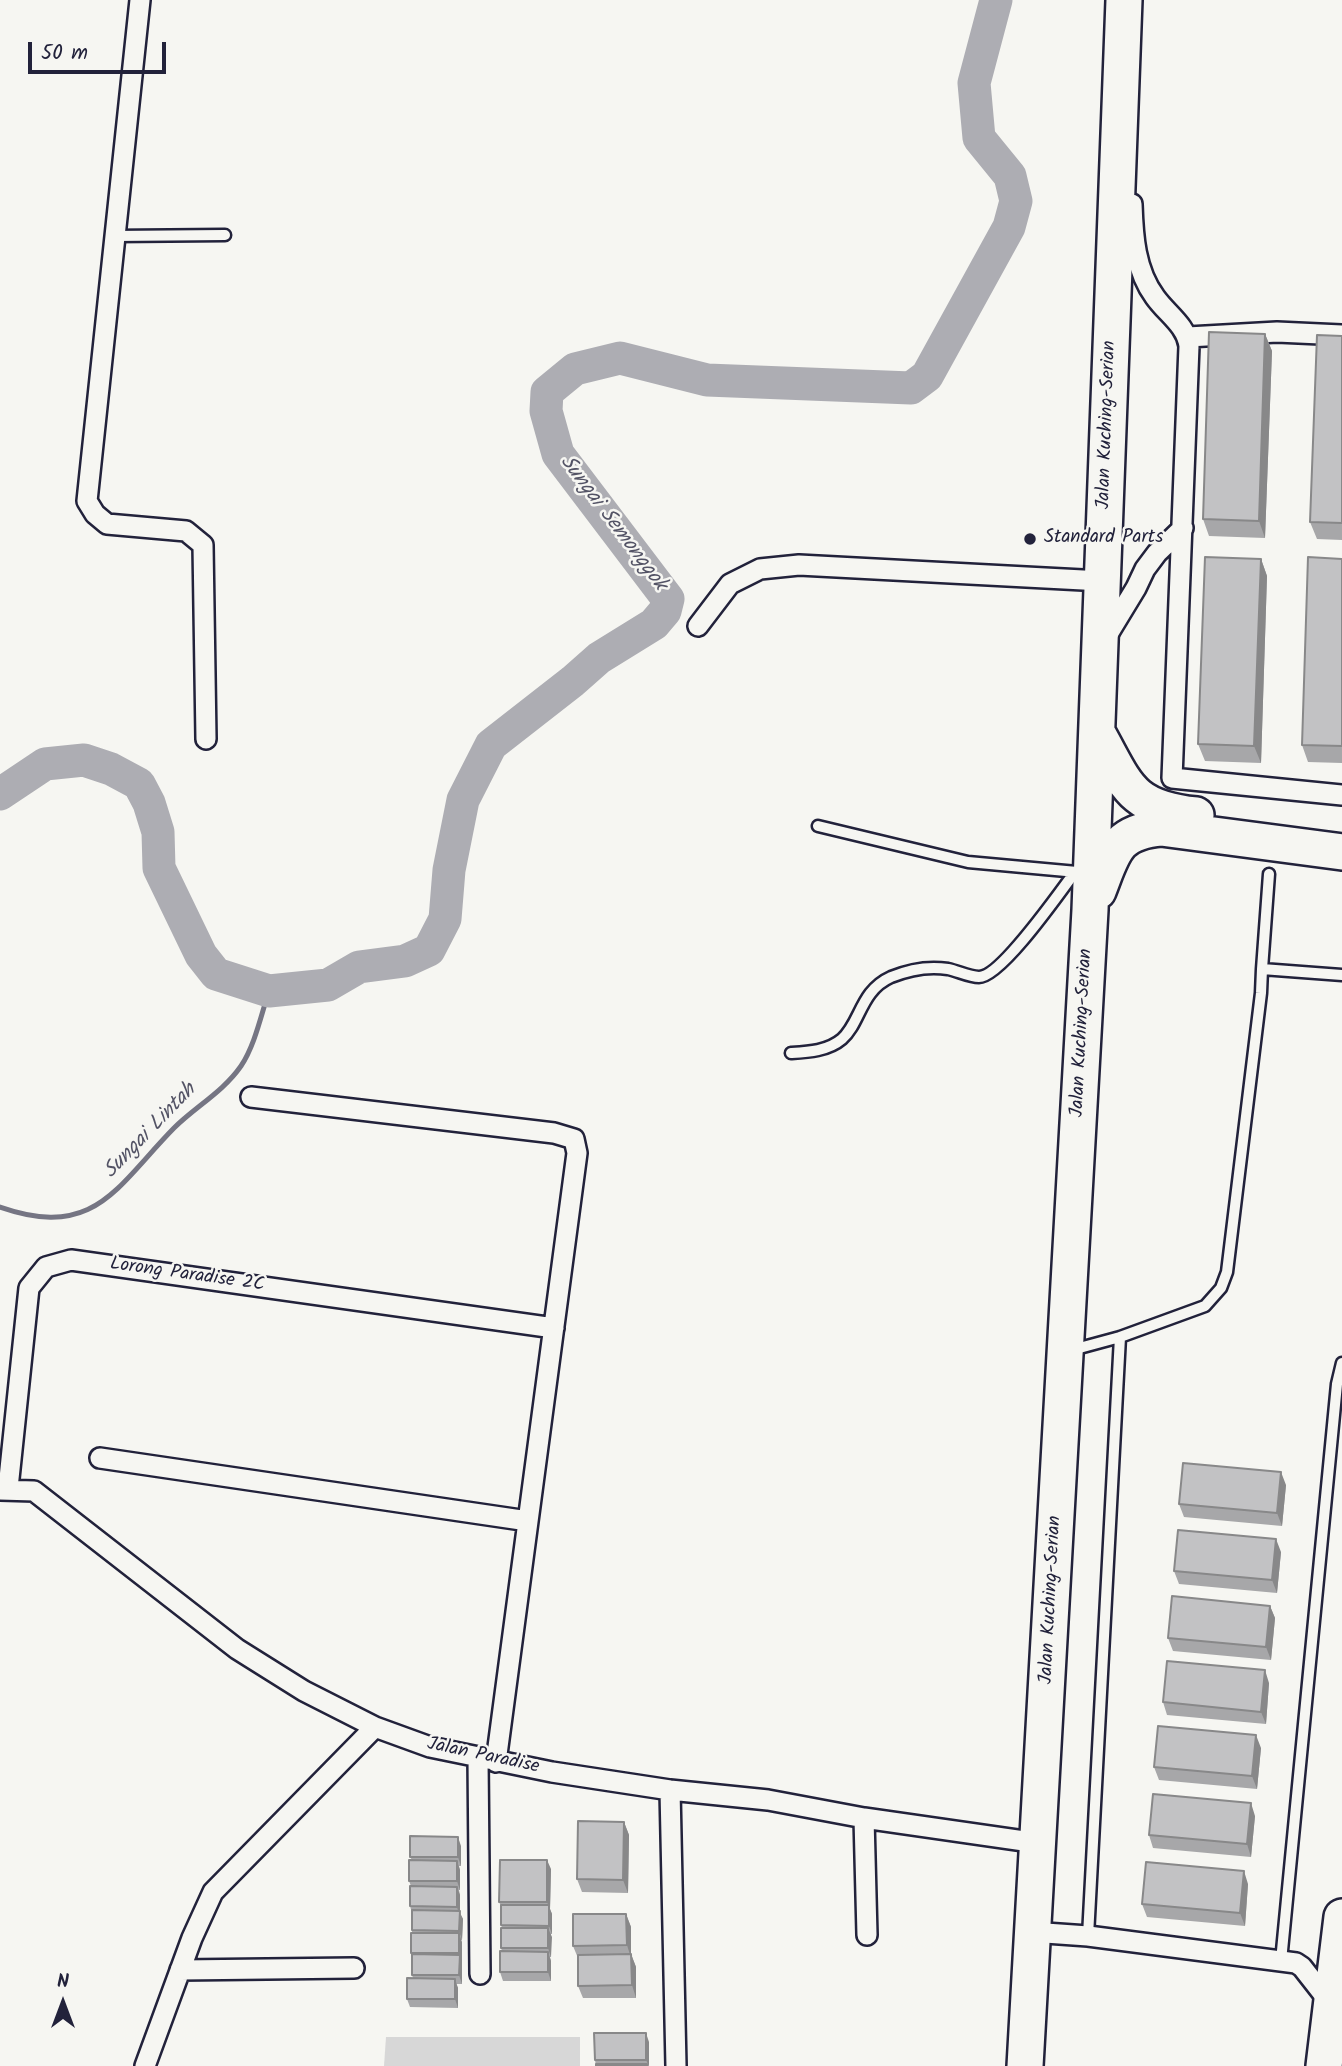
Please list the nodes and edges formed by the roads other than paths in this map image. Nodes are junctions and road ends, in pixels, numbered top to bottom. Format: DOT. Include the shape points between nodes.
graph roads {
  1 [pos="140,0"];
  2 [pos="1123,8"];
  3 [pos="1121,56"];
  4 [pos="225,235"];
  5 [pos="114,236"];
  6 [pos="1342,335"];
  7 [pos="1188,337"];
  8 [pos="1183,528"];
  9 [pos="1102,580"];
  10 [pos="698,626"];
  11 [pos="1099,648"];
  12 [pos="1098,733"];
  13 [pos="206,739"];
  14 [pos="1172,794"];
  15 [pos="1342,795"];
  16 [pos="818,826"];
  17 [pos="1342,831"];
  18 [pos="1342,852"];
  19 [pos="1083,872"];
  20 [pos="1269,874"];
  21 [pos="1090,910"];
  22 [pos="1262,969"];
  23 [pos="1342,975"];
  24 [pos="791,1053"];
  25 [pos="251,1097"];
  26 [pos="554,1328"];
  27 [pos="1120,1337"];
  28 [pos="1065,1352"];
  29 [pos="1342,1363"];
  30 [pos="100,1458"];
  31 [pos="4,1489"];
  32 [pos="528,1521"];
  33 [pos="375,1727"];
  34 [pos="487,1760"];
  35 [pos="670,1790"];
  36 [pos="864,1818"];
  37 [pos="1038,1843"];
  38 [pos="1031,1932"];
  39 [pos="867,1935"];
  40 [pos="1088,1936"];
  41 [pos="1341,1941"];
  42 [pos="1281,1961"];
  43 [pos="354,1968"];
  44 [pos="180,1970"];
  45 [pos="480,1974"];
  46 [pos="1331,2039"];
  47 [pos="145,2066"];
  48 [pos="676,2066"];
  49 [pos="1025,2066"];
  1 -- 5 [label="street"];
  2 -- 3 [label="highway, Jalan Kuching-Serian"];
  3 -- 7 [label="street" via="1138,264 1154,297"];
  3 -- 9 [label="highway, Jalan Kuching-Serian"];
  4 -- 5 [label="lane"];
  5 -- 13 [label="street" via="87,501 107,524 186,531 202,545"];
  6 -- 7 [label="street" via="1278,331"];
  7 -- 8 [label="street"];
  8 -- 11 [label="street" via="1145,569"];
  8 -- 14 [label="street"];
  9 -- 10 [label="street" via="799,565 761,569 730,584"];
  9 -- 11 [label="highway, Jalan Kuching-Serian"];
  11 -- 12 [label="highway, Jalan Kuching-Serian"];
  12 -- 14 [label="highway" via="1138,799"];
  12 -- 19 [label="highway, Jalan Kuching-Serian"];
  14 -- 15 [label="street"];
  14 -- 17 [label="highway"];
  16 -- 19 [label="lane" via="968,863"];
  18 -- 21 [label="highway" via="1145,829 1127,836 1114,852"];
  19 -- 21 [label="highway, Jalan Kuching-Serian"];
  19 -- 24 [label="lane" via="991,974 980,977 925,968 890,978 876,986 842,1039 819,1050"];
  20 -- 22 [label="lane"];
  21 -- 28 [label="highway, Jalan Kuching-Serian"];
  22 -- 23 [label="lane"];
  22 -- 27 [label="lane" via="1227,1272 1221,1289 1205,1306"];
  25 -- 26 [label="street" via="575,1139 577,1153"];
  26 -- 31 [label="street, Lorong Paradise 2C" via="71,1260 46,1268 29,1287"];
  26 -- 32 [label="street"];
  27 -- 28 [label="lane"];
  27 -- 40 [label="lane"];
  28 -- 37 [label="highway, Jalan Kuching-Serian"];
  29 -- 42 [label="lane"];
  30 -- 32 [label="street"];
  31 -- 33 [label="street, Jalan Paradise" via="34,1491 237,1649 304,1691"];
  32 -- 34 [label="street"];
  33 -- 34 [label="street, Jalan Paradise" via="430,1747"];
  33 -- 44 [label="street" via="213,1892"];
  34 -- 35 [label="street, Jalan Paradise"];
  34 -- 45 [label="street"];
  35 -- 36 [label="street, Jalan Paradise" via="768,1800"];
  35 -- 48 [label="street"];
  36 -- 37 [label="street, Jalan Paradise"];
  36 -- 39 [label="street"];
  37 -- 38 [label="highway, Jalan Kuching-Serian"];
  38 -- 40 [label="street"];
  38 -- 49 [label="highway, Jalan Kuching-Serian"];
  40 -- 42 [label="street"];
  41 -- 46 [label="highway"];
  42 -- 46 [label="street" via="1302,1966"];
  43 -- 44 [label="street"];
  44 -- 47 [label="street"];
}
